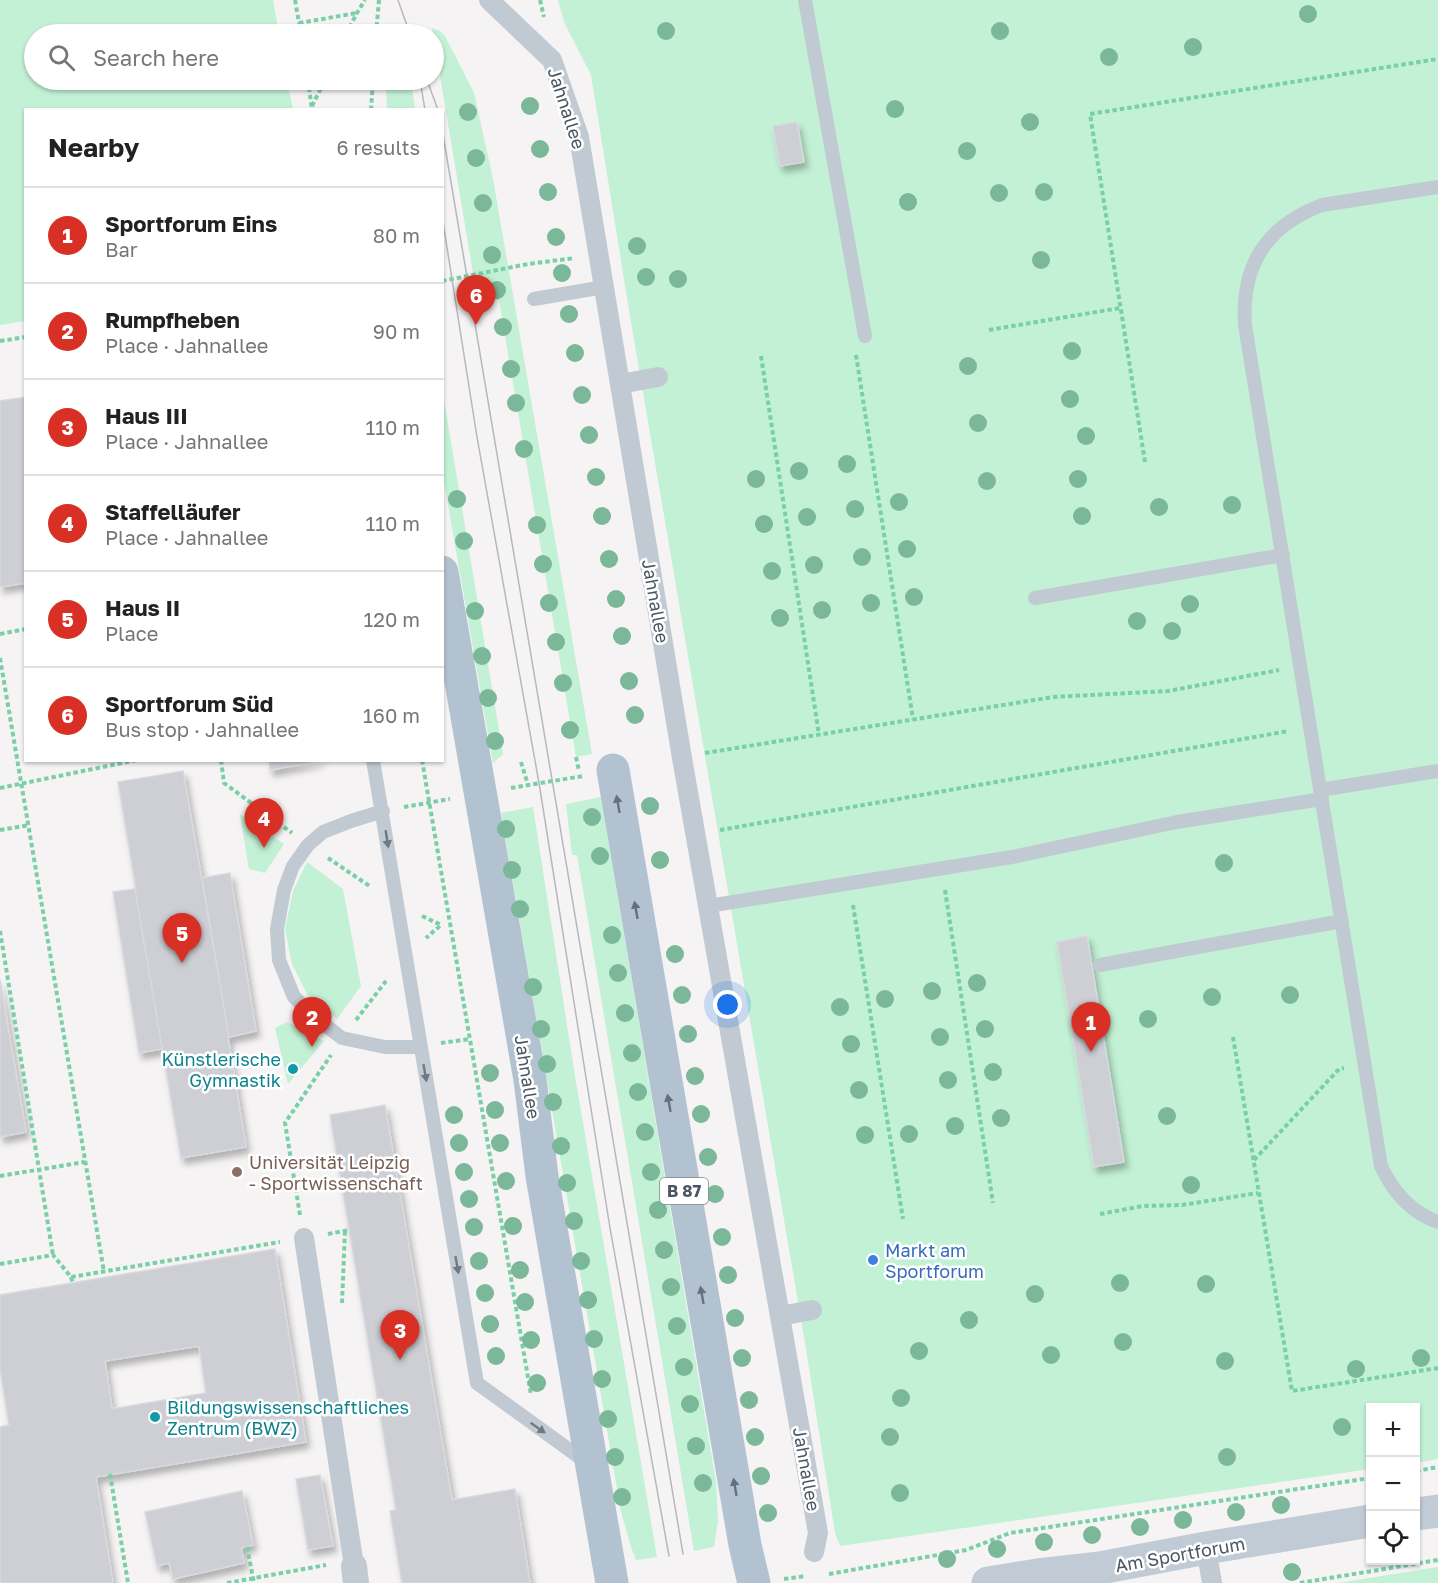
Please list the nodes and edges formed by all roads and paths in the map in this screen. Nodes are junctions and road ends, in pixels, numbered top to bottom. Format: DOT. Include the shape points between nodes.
graph roads {
  1 [pos="295,0"];
  2 [pos="365,0"];
  3 [pos="379,0"];
  4 [pos="489,0"];
  5 [pos="805,0"];
  6 [pos="357,13"];
  7 [pos="299,24"];
  8 [pos="351,24"];
  9 [pos="377,24"];
  10 [pos="1438,59"];
  11 [pos="309,90"];
  12 [pos="320,90"];
  13 [pos="372,90"];
  14 [pos="312,108"];
  15 [pos="371,108"];
  16 [pos="1438,187"];
  17 [pos="599,255"];
  18 [pos="444,281"];
  19 [pos="604,287"];
  20 [pos="534,299"];
  21 [pos="1120,308"];
  22 [pos="989,330"];
  23 [pos="865,336"];
  24 [pos="24,337"];
  25 [pos="0,341"];
  26 [pos="855,350"];
  27 [pos="761,356"];
  28 [pos="658,377"];
  29 [pos="620,384"];
  30 [pos="1145,462"];
  31 [pos="1283,555"];
  32 [pos="444,583"];
  33 [pos="1035,598"];
  34 [pos="24,629"];
  35 [pos="0,634"];
  36 [pos="0,658"];
  37 [pos="1300,667"];
  38 [pos="913,719"];
  39 [pos="1311,727"];
  40 [pos="819,735"];
  41 [pos="576,757"];
  42 [pos="682,758"];
  43 [pos="127,762"];
  44 [pos="373,762"];
  45 [pos="422,762"];
  46 [pos="521,762"];
  47 [pos="613,770"];
  48 [pos="1438,771"];
  49 [pos="580,776"];
  50 [pos="21,783"];
  51 [pos="528,785"];
  52 [pos="0,788"];
  53 [pos="481,794"];
  54 [pos="1321,794"];
  55 [pos="429,803"];
  56 [pos="383,811"];
  57 [pos="29,825"];
  58 [pos="0,830"];
  59 [pos="696,834"];
  60 [pos="942,868"];
  61 [pos="849,883"];
  62 [pos="708,906"];
  63 [pos="1342,921"];
  64 [pos="441,925"];
  65 [pos="0,931"];
  66 [pos="406,956"];
  67 [pos="1101,964"];
  68 [pos="1233,1037"];
  69 [pos="342,1038"];
  70 [pos="421,1047"];
  71 [pos="1339,1069"];
  72 [pos="1253,1161"];
  73 [pos="85,1162"];
  74 [pos="39,1170"];
  75 [pos="0,1176"];
  76 [pos="1258,1193"];
  77 [pos="993,1203"];
  78 [pos="1100,1214"];
  79 [pos="903,1219"];
  80 [pos="1438,1222"];
  81 [pos="345,1231"];
  82 [pos="304,1238"];
  83 [pos="53,1255"];
  84 [pos="0,1264"];
  85 [pos="104,1272"];
  86 [pos="71,1277"];
  87 [pos="73,1283"];
  88 [pos="342,1307"];
  89 [pos="812,1310"];
  90 [pos="780,1316"];
  91 [pos="1438,1368"];
  92 [pos="537,1426"];
  93 [pos="592,1467"];
  94 [pos="1438,1467"];
  95 [pos="1420,1470"];
  96 [pos="110,1474"];
  97 [pos="1366,1479"];
  98 [pos="1438,1510"];
  99 [pos="1420,1513"];
  100 [pos="1366,1522"];
  101 [pos="247,1546"];
  102 [pos="1206,1548"];
  103 [pos="814,1552"];
  104 [pos="1438,1560"];
  105 [pos="354,1570"];
  106 [pos="825,1574"];
  107 [pos="814,1575"];
  108 [pos="254,1580"];
  109 [pos="768,1581"];
  110 [pos="128,1583"];
  111 [pos="227,1583"];
  112 [pos="612,1583"];
  113 [pos="988,1583"];
  114 [pos="1212,1583"];
  115 [pos="1300,1583"];
  1 -- 7 [label="path"];
  2 -- 6 [label="path"];
  3 -- 9 [label="path"];
  4 -- 17 [label="street, Jahnallee" via="552,60 579,137"];
  5 -- 23 [label="lane"];
  6 -- 7 [label="path"];
  6 -- 8 [label="path"];
  10 -- 21 [label="path" via="1090,114"];
  11 -- 14 [label="path"];
  12 -- 14 [label="path"];
  13 -- 15 [label="path"];
  16 -- 31 [label="lane" via="1322,205 1304,212 1274,234 1253,266 1246,285 1245,325"];
  17 -- 18 [label="path"];
  17 -- 19 [label="street, Jahnallee"];
  19 -- 20 [label="lane"];
  19 -- 29 [label="street, Jahnallee"];
  21 -- 22 [label="path"];
  21 -- 30 [label="path"];
  24 -- 25 [label="path"];
  26 -- 38 [label="path"];
  27 -- 40 [label="path"];
  28 -- 29 [label="street"];
  29 -- 42 [label="street, Jahnallee"];
  31 -- 33 [label="lane"];
  31 -- 37 [label="lane"];
  32 -- 53 [label="main road, Jahnallee"];
  34 -- 35 [label="path"];
  36 -- 50 [label="path"];
  37 -- 38 [label="path" via="1168,691 1053,697"];
  37 -- 39 [label="lane"];
  38 -- 40 [label="path"];
  39 -- 54 [label="lane"];
  39 -- 59 [label="path"];
  40 -- 42 [label="path"];
  41 -- 49 [label="path"];
  42 -- 59 [label="street, Jahnallee"];
  43 -- 50 [label="path"];
  44 -- 56 [label="lane"];
  45 -- 55 [label="path"];
  46 -- 51 [label="path"];
  47 -- 49 [label="path"];
  109 -- 47 [label="main road, B 87, one-way" via="745,1545"];
  48 -- 54 [label="lane"];
  49 -- 51 [label="path"];
  50 -- 52 [label="path"];
  50 -- 57 [label="path"];
  51 -- 53 [label="path"];
  53 -- 55 [label="path"];
  53 -- 93 [label="main road, Jahnallee"];
  54 -- 60 [label="lane"];
  54 -- 63 [label="lane"];
  55 -- 56 [label="path"];
  55 -- 92 [label="path"];
  56 -- 66 [label="lane, one-way"];
  56 -- 69 [label="lane" via="323,832 293,866 284,890 277,929 279,960 294,997"];
  57 -- 58 [label="path"];
  57 -- 73 [label="path"];
  59 -- 62 [label="street, Jahnallee"];
  60 -- 61 [label="lane"];
  60 -- 77 [label="path"];
  61 -- 62 [label="lane"];
  61 -- 79 [label="path"];
  62 -- 90 [label="street, Jahnallee"];
  63 -- 67 [label="lane"];
  63 -- 80 [label="lane" via="1381,1166 1400,1198"];
  64 -- 66 [label="path"];
  65 -- 74 [label="path"];
  66 -- 69 [label="path"];
  66 -- 70 [label="lane"];
  68 -- 72 [label="path"];
  69 -- 70 [label="lane" via="385,1047"];
  69 -- 82 [label="path" via="285,1123"];
  70 -- 92 [label="lane, one-way" via="477,1383"];
  71 -- 72 [label="path"];
  72 -- 76 [label="path"];
  73 -- 74 [label="path"];
  73 -- 85 [label="path"];
  74 -- 75 [label="path"];
  74 -- 83 [label="path"];
  76 -- 78 [label="path"];
  76 -- 91 [label="path" via="1292,1391"];
  81 -- 88 [label="path"];
  82 -- 85 [label="path"];
  82 -- 105 [label="street"];
  83 -- 84 [label="path"];
  83 -- 86 [label="path"];
  85 -- 86 [label="path"];
  86 -- 87 [label="path"];
  89 -- 90 [label="street"];
  90 -- 103 [label="street, Jahnallee" via="818,1533"];
  92 -- 93 [label="lane, one-way"];
  93 -- 112 [label="main road, Jahnallee"];
  94 -- 95 [label="path"];
  96 -- 110 [label="path"];
  97 -- 106 [label="path" via="1010,1533 966,1550"];
  98 -- 99 [label="main road"];
  100 -- 102 [label="main road, Am Sportforum"];
  101 -- 108 [label="path"];
  102 -- 113 [label="main road, Am Sportforum"];
  102 -- 114 [label="street"];
  104 -- 115 [label="path"];
  105 -- 108 [label="path"];
  107 -- 109 [label="path"];
  108 -- 111 [label="path"];
}
